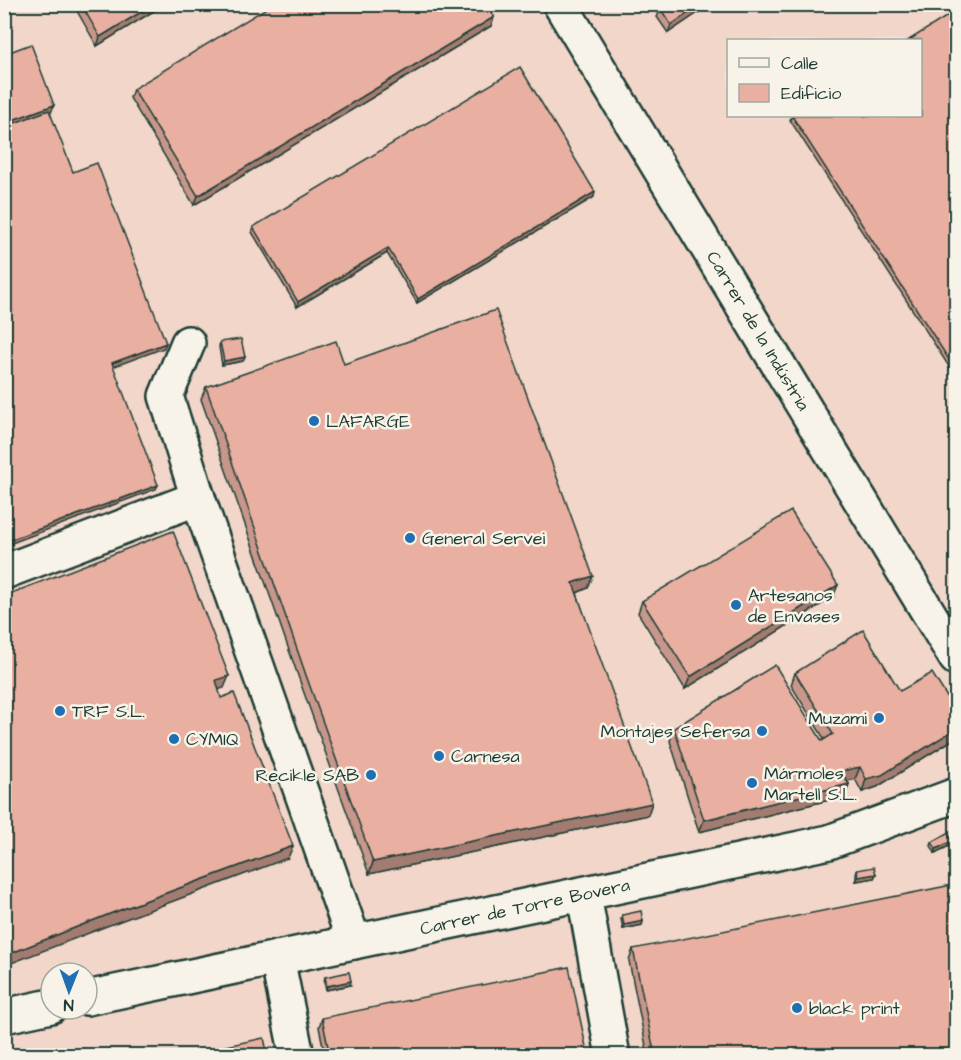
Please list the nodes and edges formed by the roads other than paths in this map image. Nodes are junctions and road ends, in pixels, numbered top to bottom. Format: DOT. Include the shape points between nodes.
graph roads {
  1 [pos="560,4"];
  2 [pos="188,343"];
  3 [pos="198,498"];
  4 [pos="4,572"];
  5 [pos="957,658"];
  6 [pos="957,795"];
  7 [pos="584,895"];
  8 [pos="354,942"];
  9 [pos="277,958"];
  10 [pos="99,995"];
  11 [pos="39,1009"];
  12 [pos="4,1016"];
  13 [pos="297,1056"];
  14 [pos="613,1056"];
  1 -- 5 [label="street, Carrer de la Indústria"];
  2 -- 3 [label="street" via="166,396"];
  3 -- 4 [label="street"];
  3 -- 8 [label="street"];
  6 -- 7 [label="street, Carrer de Torre Bovera" via="829,842"];
  7 -- 8 [label="street, Carrer de Torre Bovera"];
  7 -- 14 [label="street"];
  8 -- 9 [label="street, Carrer de Torre Bovera"];
  9 -- 10 [label="street, Carrer de Torre Bovera"];
  9 -- 13 [label="street"];
  11 -- 12 [label="street"];
}
